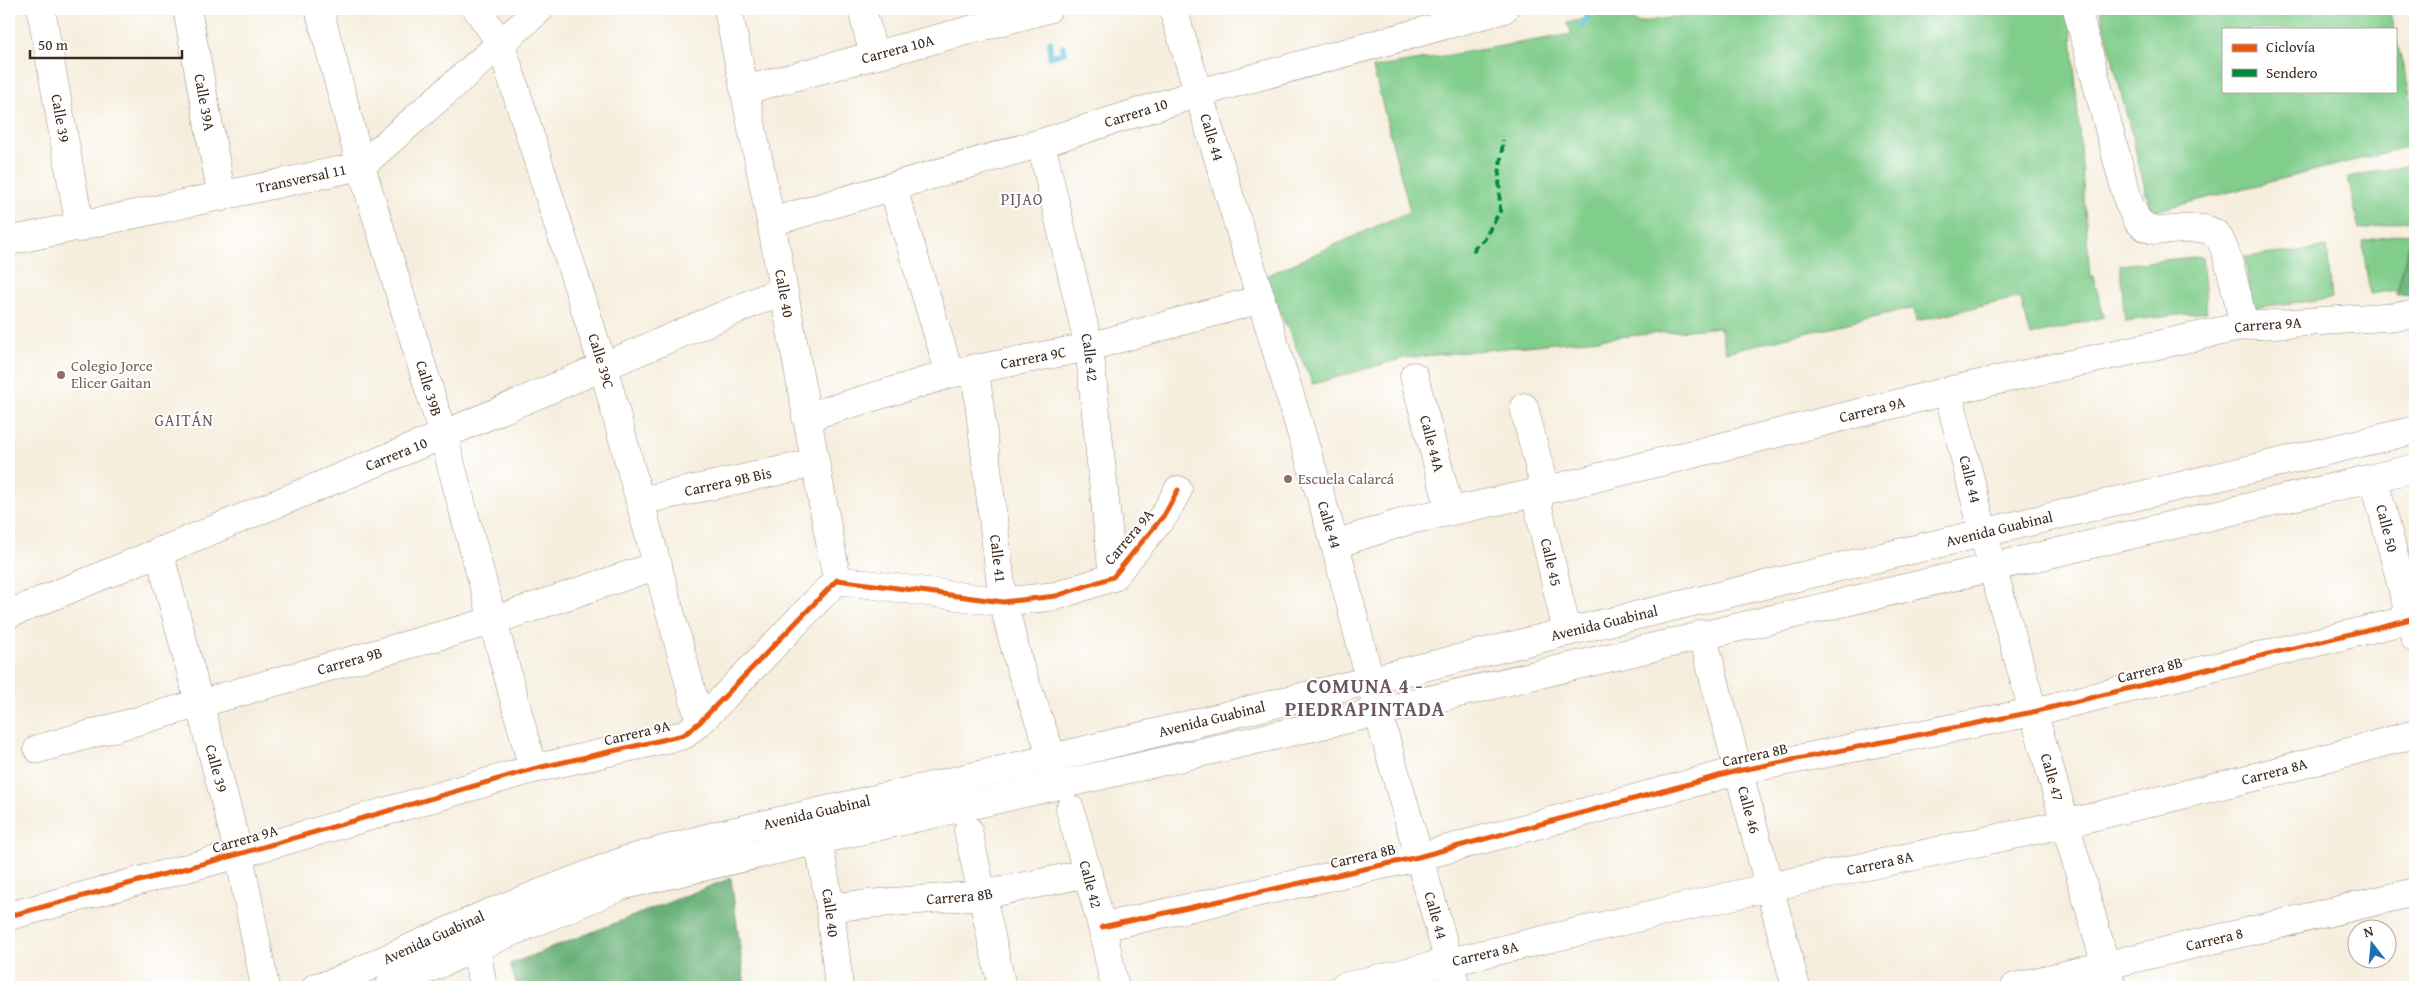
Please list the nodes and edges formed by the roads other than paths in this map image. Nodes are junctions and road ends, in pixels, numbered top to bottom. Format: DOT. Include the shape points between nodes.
graph roads {
  1 [pos="41,9"];
  2 [pos="187,9"];
  3 [pos="319,9"];
  4 [pos="477,9"];
  5 [pos="540,9"];
  6 [pos="728,9"];
  7 [pos="862,9"];
  8 [pos="1048,9"];
  9 [pos="1173,9"];
  10 [pos="1504,9"];
  11 [pos="2077,9"];
  12 [pos="501,44"];
  13 [pos="874,56"];
  14 [pos="745,90"];
  15 [pos="1199,93"];
  16 [pos="1041,143"];
  17 [pos="361,166"];
  18 [pos="894,188"];
  19 [pos="222,197"];
  20 [pos="771,222"];
  21 [pos="80,228"];
  22 [pos="9,241"];
  23 [pos="783,290"];
  24 [pos="1265,311"];
  25 [pos="2415,315"];
  26 [pos="2244,326"];
  27 [pos="1089,347"];
  28 [pos="603,366"];
  29 [pos="963,371"];
  30 [pos="1414,376"];
  31 [pos="1948,391"];
  32 [pos="1524,407"];
  33 [pos="806,417"];
  34 [pos="2415,430"];
  35 [pos="443,435"];
  36 [pos="815,463"];
  37 [pos="2415,468"];
  38 [pos="2374,478"];
  39 [pos="1178,490"];
  40 [pos="1540,491"];
  41 [pos="640,501"];
  42 [pos="1450,511"];
  43 [pos="1983,532"];
  44 [pos="1335,544"];
  45 [pos="159,551"];
  46 [pos="658,565"];
  47 [pos="1992,567"];
  48 [pos="1113,577"];
  49 [pos="836,580"];
  50 [pos="1003,602"];
  51 [pos="9,614"];
  52 [pos="492,621"];
  53 [pos="2414,625"];
  54 [pos="1567,632"];
  55 [pos="1702,634"];
  56 [pos="1370,680"];
  57 [pos="198,705"];
  58 [pos="1378,712"];
  59 [pos="2033,712"];
  60 [pos="700,722"];
  61 [pos="2415,734"];
  62 [pos="1048,745"];
  63 [pos="38,749"];
  64 [pos="533,769"];
  65 [pos="1737,771"];
  66 [pos="1070,809"];
  67 [pos="2064,824"];
  68 [pos="968,830"];
  69 [pos="818,839"];
  70 [pos="239,854"];
  71 [pos="1418,857"];
  72 [pos="1088,873"];
  73 [pos="1769,887"];
  74 [pos="2415,892"];
  75 [pos="982,895"];
  76 [pos="830,907"];
  77 [pos="9,916"];
  78 [pos="1102,927"];
  79 [pos="476,946"];
  80 [pos="1452,975"];
  81 [pos="2109,977"];
  82 [pos="265,987"];
  83 [pos="316,987"];
  84 [pos="389,987"];
  85 [pos="482,987"];
  86 [pos="839,987"];
  87 [pos="1002,987"];
  88 [pos="1115,987"];
  89 [pos="1343,987"];
  90 [pos="1796,987"];
  91 [pos="2014,987"];
  1 -- 21 [label="street, Calle 39"];
  2 -- 19 [label="street, Calle 39A"];
  3 -- 17 [label="street, Calle 39B"];
  4 -- 12 [label="street, Calle 39C"];
  5 -- 12 [label="street, Transversal 11"];
  6 -- 14 [label="street, Calle 40"];
  7 -- 13 [label="street"];
  8 -- 13 [label="street, Carrera 10A"];
  9 -- 15 [label="street, Calle 44"];
  10 -- 15 [label="street, Carrera 10"];
  11 -- 26 [label="street" via="2129,204 2139,222 2154,230 2198,228 2216,234 2224,248"];
  12 -- 17 [label="street, Transversal 11"];
  12 -- 28 [label="street, Calle 39C"];
  13 -- 14 [label="street, Carrera 10A"];
  14 -- 20 [label="street, Calle 40"];
  15 -- 16 [label="street, Carrera 10"];
  15 -- 24 [label="street, Calle 44"];
  16 -- 18 [label="street, Carrera 10"];
  16 -- 27 [label="street, Calle 42"];
  17 -- 19 [label="street, Transversal 11"];
  17 -- 35 [label="street, Calle 39B"];
  18 -- 20 [label="street, Carrera 10"];
  18 -- 29 [label="street, Calle 41"];
  19 -- 21 [label="street, Transversal 11"];
  20 -- 23 [label="street, Calle 40"];
  21 -- 22 [label="street, Transversal 11"];
  23 -- 28 [label="street, Carrera 10"];
  23 -- 33 [label="street, Calle 40"];
  24 -- 27 [label="street, Carrera 9C"];
  24 -- 44 [label="street, Calle 44"];
  25 -- 26 [label="street, Carrera 9A"];
  26 -- 31 [label="street, Carrera 9A"];
  27 -- 29 [label="street, Carrera 9C"];
  27 -- 48 [label="street, Calle 42"];
  28 -- 35 [label="street, Carrera 10"];
  28 -- 41 [label="street, Calle 39C"];
  29 -- 33 [label="street, Carrera 9C"];
  29 -- 50 [label="street, Calle 41"];
  30 -- 42 [label="street, Calle 44A"];
  31 -- 40 [label="street, Carrera 9A"];
  31 -- 43 [label="street, Calle 44"];
  32 -- 40 [label="street, Calle 45"];
  33 -- 36 [label="street, Calle 40"];
  34 -- 43 [label="street, Avenida Guabinal"];
  35 -- 45 [label="street, Carrera 10"];
  35 -- 52 [label="street, Calle 39B"];
  36 -- 41 [label="street, Carrera 9B Bis"];
  36 -- 49 [label="street, Calle 40"];
  37 -- 38 [label="street, Avenida Guabinal"];
  38 -- 47 [label="street, Avenida Guabinal"];
  38 -- 53 [label="street, Calle 50"];
  39 -- 48 [label="street, Carrera 9A" via="1166,514"];
  40 -- 42 [label="street, Carrera 9A"];
  40 -- 54 [label="street, Calle 45"];
  41 -- 46 [label="street, Calle 39C"];
  42 -- 44 [label="street, Carrera 9A"];
  43 -- 47 [label="street, Calle 44"];
  43 -- 54 [label="street, Avenida Guabinal"];
  44 -- 56 [label="street, Calle 44"];
  45 -- 51 [label="street, Carrera 10"];
  45 -- 57 [label="street, Calle 39"];
  46 -- 52 [label="street, Carrera 9B"];
  46 -- 60 [label="street, Calle 39C"];
  47 -- 55 [label="street, Avenida Guabinal"];
  47 -- 59 [label="street, Calle 47"];
  48 -- 50 [label="street, Carrera 9A" via="1056,596"];
  49 -- 50 [label="street, Carrera 9A"];
  49 -- 60 [label="street, Carrera 9A"];
  50 -- 62 [label="street, Calle 41" via="1020,667"];
  52 -- 57 [label="street, Carrera 9B"];
  52 -- 64 [label="street, Calle 39B"];
  53 -- 59 [label="street, Carrera 8B"];
  54 -- 56 [label="street, Avenida Guabinal"];
  55 -- 58 [label="street, Avenida Guabinal"];
  55 -- 65 [label="street, Calle 46"];
  56 -- 58 [label="street, Calle 44"];
  56 -- 83 [label="street, Avenida Guabinal" via="1053,758 714,836 626,860 484,915 330,984"];
  57 -- 63 [label="street, Carrera 9B"];
  57 -- 70 [label="street, Calle 39"];
  58 -- 69 [label="street, Avenida Guabinal"];
  58 -- 71 [label="street, Calle 44"];
  59 -- 65 [label="street, Carrera 8B"];
  59 -- 67 [label="street, Calle 47"];
  60 -- 64 [label="street, Carrera 9A" via="684,735"];
  61 -- 67 [label="street, Carrera 8A"];
  64 -- 70 [label="street, Carrera 9A"];
  65 -- 71 [label="street, Carrera 8B"];
  65 -- 73 [label="street, Calle 46"];
  66 -- 72 [label="street, Calle 42"];
  67 -- 73 [label="street, Carrera 8A"];
  67 -- 81 [label="street, Calle 47"];
  68 -- 75 [label="street"];
  69 -- 76 [label="street, Calle 40"];
  69 -- 79 [label="street, Avenida Guabinal" via="624,885"];
  70 -- 77 [label="street, Carrera 9A"];
  70 -- 82 [label="street, Calle 39"];
  71 -- 78 [label="street, Carrera 8B"];
  71 -- 80 [label="street, Calle 44"];
  72 -- 75 [label="street, Carrera 8B"];
  72 -- 78 [label="street, Calle 42"];
  73 -- 80 [label="street, Carrera 8A"];
  73 -- 90 [label="street, Calle 46"];
  74 -- 81 [label="street, Carrera 8"];
  75 -- 76 [label="street, Carrera 8B"];
  75 -- 87 [label="street"];
  76 -- 86 [label="street, Calle 40"];
  78 -- 88 [label="street, Calle 42"];
  79 -- 84 [label="street, Avenida Guabinal"];
  79 -- 85 [label="street"];
  80 -- 89 [label="street, Carrera 8A"];
  81 -- 91 [label="street, Carrera 8"];
}
